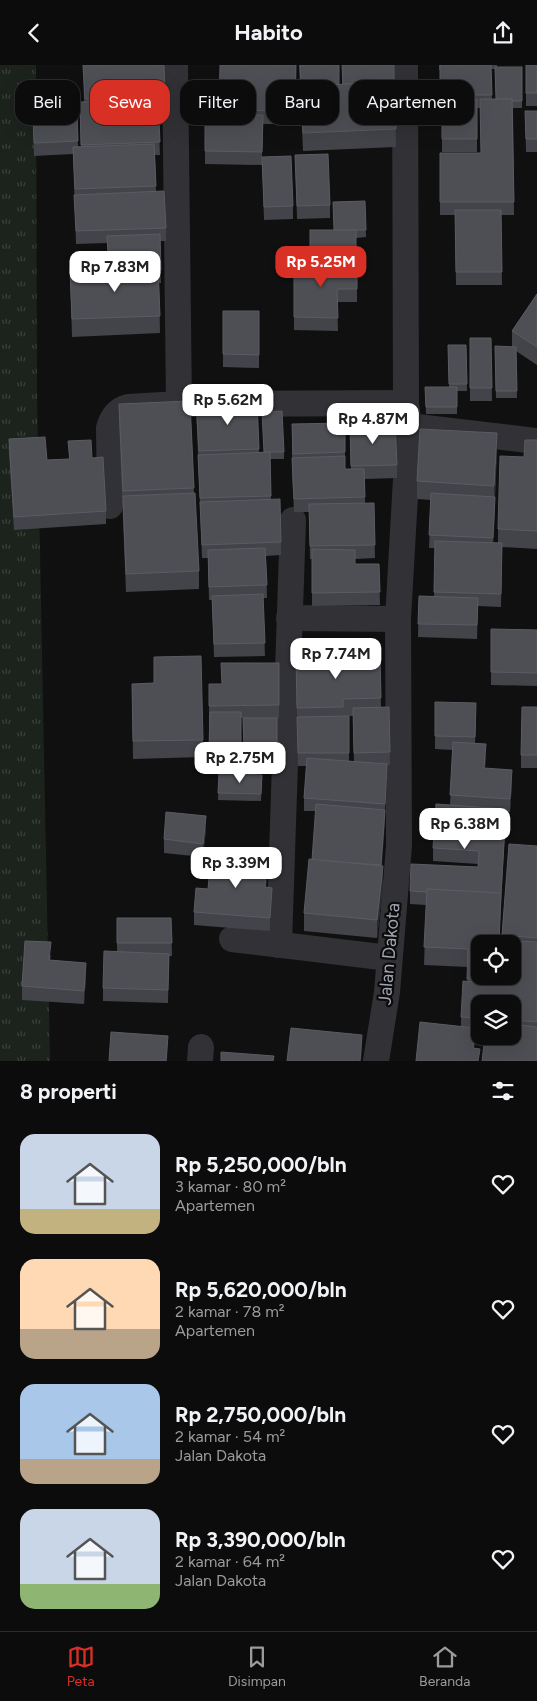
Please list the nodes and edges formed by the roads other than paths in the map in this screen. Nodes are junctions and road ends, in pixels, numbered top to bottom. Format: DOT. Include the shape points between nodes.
graph roads {
  1 [pos="175,65"];
  2 [pos="405,65"];
  3 [pos="178,404"];
  4 [pos="408,415"];
  5 [pos="537,441"];
  6 [pos="110,506"];
  7 [pos="293,521"];
  8 [pos="289,618"];
  9 [pos="398,619"];
  10 [pos="232,939"];
  11 [pos="279,945"];
  12 [pos="390,958"];
  13 [pos="376,1061"];
  1 -- 3 [label="street"];
  2 -- 4 [label="street, Jalan Dakota"];
  3 -- 4 [label="street"];
  3 -- 6 [label="street" via="128,407 114,417 109,428"];
  4 -- 5 [label="street"];
  4 -- 9 [label="street, Jalan Dakota"];
  7 -- 8 [label="street"];
  8 -- 9 [label="street"];
  8 -- 11 [label="street"];
  9 -- 12 [label="street, Jalan Dakota" via="399,847"];
  10 -- 11 [label="street"];
  11 -- 12 [label="street"];
  12 -- 13 [label="street, Jalan Dakota"];
}
